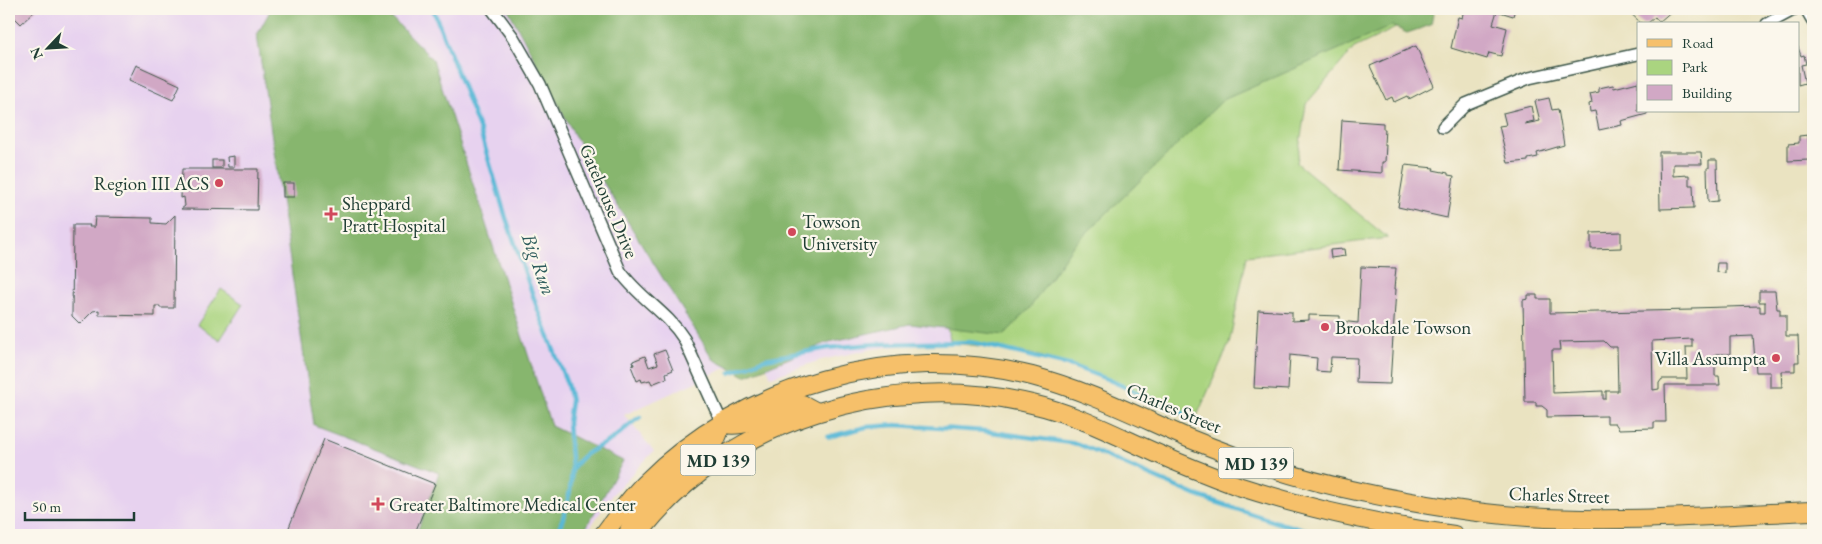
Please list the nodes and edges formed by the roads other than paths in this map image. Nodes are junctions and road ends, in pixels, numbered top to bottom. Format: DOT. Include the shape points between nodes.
graph roads {
  1 [pos="492,9"];
  2 [pos="1795,9"];
  3 [pos="1806,9"];
  4 [pos="1813,21"];
  5 [pos="1771,22"];
  6 [pos="1637,54"];
  7 [pos="1443,127"];
  8 [pos="817,412"];
  9 [pos="722,423"];
  10 [pos="1813,511"];
  11 [pos="603,535"];
  12 [pos="628,535"];
  13 [pos="638,535"];
  14 [pos="1454,535"];
  1 -- 9 [label="street, Gatehouse Drive" via="523,52 546,97 620,271 678,328"];
  2 -- 5 [label="street"];
  3 -- 4 [label="street"];
  6 -- 7 [label="street" via="1529,78 1466,104"];
  8 -- 9 [label="main road" via="802,404 744,424 732,426"];
  8 -- 13 [label="main road, MD 139" via="770,431 722,458 678,491"];
  8 -- 14 [label="main road, MD 139" via="872,398 919,393 971,394 1025,402 1078,419 1202,472 1272,496 1362,520"];
  9 -- 10 [label="main road, Charles Street / MD 139" via="776,396 829,377 895,365 960,365 1044,380 1084,393 1245,460 1326,484 1419,504 1503,515 1564,518"];
  9 -- 11 [label="main road, Charles Street / MD 139" via="656,473 627,503"];
  9 -- 12 [label="main road" via="713,444 651,498 629,526"];
}
